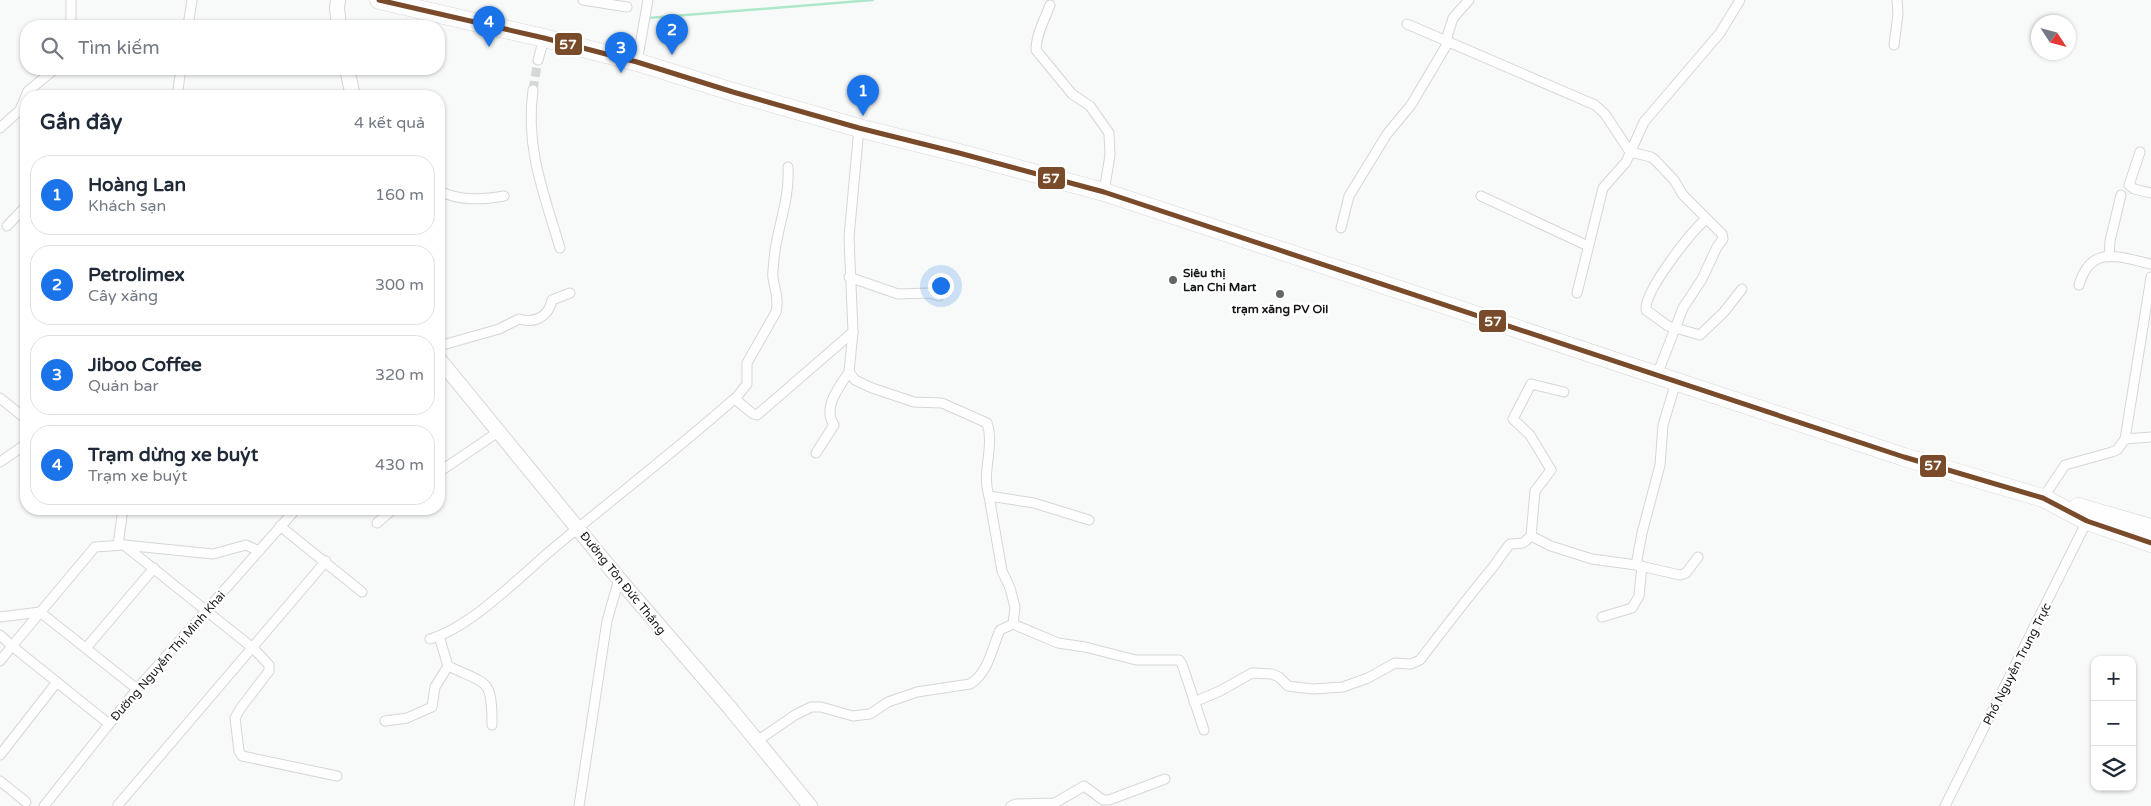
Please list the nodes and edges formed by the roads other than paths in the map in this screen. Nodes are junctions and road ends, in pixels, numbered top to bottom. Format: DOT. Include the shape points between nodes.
graph roads {
  1 [pos="71,0"];
  2 [pos="192,0"];
  3 [pos="338,0"];
  4 [pos="379,0"];
  5 [pos="583,0"];
  6 [pos="648,0"];
  7 [pos="1469,0"];
  8 [pos="1740,0"];
  9 [pos="1897,0"];
  10 [pos="1050,5"];
  11 [pos="627,7"];
  12 [pos="71,20"];
  13 [pos="189,20"];
  14 [pos="338,20"];
  15 [pos="1407,24"];
  16 [pos="544,38"];
  17 [pos="1448,40"];
  18 [pos="1894,45"];
  19 [pos="538,60"];
  20 [pos="636,62"];
  21 [pos="48,75"];
  22 [pos="180,75"];
  23 [pos="349,75"];
  24 [pos="29,90"];
  25 [pos="177,90"];
  26 [pos="352,90"];
  27 [pos="533,90"];
  28 [pos="20,110"];
  29 [pos="0,128"];
  30 [pos="859,128"];
  31 [pos="1630,152"];
  32 [pos="2140,152"];
  33 [pos="788,167"];
  34 [pos="1104,192"];
  35 [pos="2151,193"];
  36 [pos="445,194"];
  37 [pos="2121,195"];
  38 [pos="504,196"];
  39 [pos="1481,196"];
  40 [pos="20,212"];
  41 [pos="1706,219"];
  42 [pos="7,226"];
  43 [pos="1341,228"];
  44 [pos="1588,246"];
  45 [pos="560,248"];
  46 [pos="2109,257"];
  47 [pos="2151,264"];
  48 [pos="849,277"];
  49 [pos="2151,277"];
  50 [pos="2079,284"];
  51 [pos="1742,289"];
  52 [pos="570,293"];
  53 [pos="1577,293"];
  54 [pos="939,296"];
  55 [pos="1676,328"];
  56 [pos="853,332"];
  57 [pos="445,344"];
  58 [pos="445,366"];
  59 [pos="849,372"];
  60 [pos="1658,375"];
  61 [pos="1676,382"];
  62 [pos="1564,392"];
  63 [pos="0,398"];
  64 [pos="736,399"];
  65 [pos="20,414"];
  66 [pos="498,432"];
  67 [pos="2151,437"];
  68 [pos="2125,440"];
  69 [pos="20,448"];
  70 [pos="816,453"];
  71 [pos="0,462"];
  72 [pos="445,468"];
  73 [pos="989,496"];
  74 [pos="2047,500"];
  75 [pos="123,515"];
  76 [pos="290,515"];
  77 [pos="386,515"];
  78 [pos="1089,520"];
  79 [pos="2087,521"];
  80 [pos="377,523"];
  81 [pos="280,526"];
  82 [pos="578,528"];
  83 [pos="2151,528"];
  84 [pos="1531,536"];
  85 [pos="2151,543"];
  86 [pos="121,545"];
  87 [pos="258,551"];
  88 [pos="1698,556"];
  89 [pos="326,562"];
  90 [pos="1639,565"];
  91 [pos="154,568"];
  92 [pos="619,579"];
  93 [pos="362,592"];
  94 [pos="206,610"];
  95 [pos="40,612"];
  96 [pos="0,617"];
  97 [pos="1602,617"];
  98 [pos="1012,624"];
  99 [pos="0,635"];
  100 [pos="12,646"];
  101 [pos="86,648"];
  102 [pos="254,648"];
  103 [pos="0,661"];
  104 [pos="448,666"];
  105 [pos="57,682"];
  106 [pos="137,689"];
  107 [pos="1194,702"];
  108 [pos="384,721"];
  109 [pos="109,724"];
  110 [pos="492,724"];
  111 [pos="1204,730"];
  112 [pos="757,742"];
  113 [pos="0,755"];
  114 [pos="337,776"];
  115 [pos="1165,779"];
  116 [pos="0,781"];
  117 [pos="27,805"];
  118 [pos="118,805"];
  119 [pos="44,806"];
  120 [pos="579,806"];
  121 [pos="809,806"];
  122 [pos="1011,806"];
  123 [pos="1945,806"];
  1 -- 12 [label="street"];
  2 -- 13 [label="street"];
  3 -- 14 [label="main road"];
  4 -- 16 [label="highway"];
  5 -- 11 [label="street"];
  6 -- 20 [label="street"];
  7 -- 17 [label="street" via="1453,18"];
  8 -- 31 [label="street" via="1720,33 1644,122"];
  9 -- 18 [label="street"];
  10 -- 34 [label="street" via="1038,34 1036,50 1072,94 1090,106 1109,133 1110,155"];
  15 -- 17 [label="street"];
  16 -- 19 [label="street"];
  16 -- 20 [label="highway"];
  17 -- 31 [label="street" via="1600,108"];
  17 -- 43 [label="street" via="1411,105 1387,134 1349,196"];
  20 -- 30 [label="highway"];
  21 -- 24 [label="street"];
  22 -- 25 [label="street"];
  23 -- 26 [label="main road"];
  27 -- 45 [label="street" via="530,121 534,162"];
  28 -- 29 [label="street"];
  30 -- 34 [label="highway"];
  30 -- 48 [label="street" via="850,223"];
  31 -- 41 [label="street" via="1655,160"];
  31 -- 44 [label="street" via="1603,188"];
  32 -- 35 [label="street" via="2129,186"];
  33 -- 64 [label="street" via="787,201 774,259 776,312 747,363 746,384"];
  34 -- 60 [label="highway"];
  36 -- 38 [label="street" via="473,200"];
  37 -- 46 [label="street"];
  39 -- 44 [label="street"];
  40 -- 42 [label="street"];
  41 -- 55 [label="street" via="1723,239 1683,308"];
  41 -- 55 [label="street" via="1682,244 1646,307 1668,326"];
  44 -- 53 [label="street"];
  46 -- 47 [label="street"];
  46 -- 50 [label="street" via="2090,262"];
  48 -- 54 [label="street" via="898,294 930,293"];
  48 -- 56 [label="street"];
  49 -- 68 [label="street"];
  51 -- 55 [label="street" via="1700,335"];
  52 -- 57 [label="street" via="552,300 550,308 541,317 527,322 519,320 500,329"];
  55 -- 60 [label="street"];
  56 -- 59 [label="street"];
  56 -- 64 [label="street" via="757,415"];
  58 -- 66 [label="main road, Đường Tôn Đức Thắng"];
  59 -- 70 [label="street" via="837,390 829,412 834,425"];
  59 -- 73 [label="street" via="855,380 872,388 914,402 942,403 988,423 985,485"];
  60 -- 61 [label="highway"];
  61 -- 74 [label="highway"];
  61 -- 90 [label="street" via="1642,533"];
  62 -- 84 [label="street" via="1531,384 1513,419 1530,435 1551,470 1535,491"];
  63 -- 65 [label="street"];
  64 -- 82 [label="street"];
  66 -- 72 [label="street"];
  66 -- 82 [label="main road, Đường Tôn Đức Thắng"];
  67 -- 68 [label="street"];
  68 -- 74 [label="street" via="2117,450 2065,465"];
  69 -- 71 [label="street"];
  73 -- 78 [label="street" via="1034,502"];
  73 -- 98 [label="street" via="1002,571 1015,607"];
  74 -- 79 [label="highway"];
  74 -- 83 [label="highway"];
  75 -- 86 [label="street"];
  76 -- 81 [label="street, Đường Nguyễn Thị Minh Khai"];
  77 -- 80 [label="street"];
  79 -- 85 [label="highway"];
  79 -- 123 [label="street, Phố Nguyễn Trung Trực"];
  81 -- 87 [label="street, Đường Nguyễn Thị Minh Khai"];
  81 -- 89 [label="street"];
  82 -- 92 [label="main road, Đường Tôn Đức Thắng"];
  82 -- 104 [label="street" via="475,614 435,638"];
  84 -- 90 [label="street" via="1592,559"];
  84 -- 107 [label="street" via="1523,543 1510,544 1416,663 1395,663 1354,684 1323,688 1288,686 1279,676 1252,673"];
  86 -- 87 [label="street" via="213,554 246,545"];
  86 -- 91 [label="street"];
  86 -- 95 [label="street" via="95,547"];
  87 -- 94 [label="street, Đường Nguyễn Thị Minh Khai"];
  88 -- 90 [label="street" via="1683,574"];
  89 -- 93 [label="street"];
  89 -- 102 [label="street"];
  90 -- 97 [label="street" via="1639,596 1635,603 1627,610"];
  91 -- 94 [label="street"];
  91 -- 101 [label="street"];
  92 -- 112 [label="main road, Đường Tôn Đức Thắng"];
  92 -- 120 [label="street" via="607,621"];
  94 -- 102 [label="street"];
  94 -- 106 [label="street, Đường Nguyễn Thị Minh Khai"];
  95 -- 96 [label="street"];
  95 -- 100 [label="street"];
  95 -- 101 [label="street"];
  98 -- 107 [label="street" via="1058,643 1136,660 1179,660"];
  98 -- 112 [label="street" via="1000,630 983,672 970,684 917,692 888,702 870,714 853,716 811,707 794,715"];
  99 -- 100 [label="street"];
  100 -- 103 [label="street"];
  100 -- 105 [label="street"];
  101 -- 106 [label="street"];
  102 -- 114 [label="street" via="269,665 269,672 235,718 242,756"];
  102 -- 118 [label="street"];
  104 -- 108 [label="street" via="435,687 432,707 407,718"];
  104 -- 110 [label="street" via="486,685 492,697"];
  105 -- 109 [label="street"];
  105 -- 113 [label="street"];
  106 -- 109 [label="street, Đường Nguyễn Thị Minh Khai"];
  107 -- 111 [label="street"];
  109 -- 119 [label="street, Đường Nguyễn Thị Minh Khai"];
  112 -- 121 [label="main road, Đường Tôn Đức Thắng"];
  115 -- 122 [label="street" via="1108,800 1103,800 1084,786 1054,803"];
  116 -- 117 [label="street"];
}
